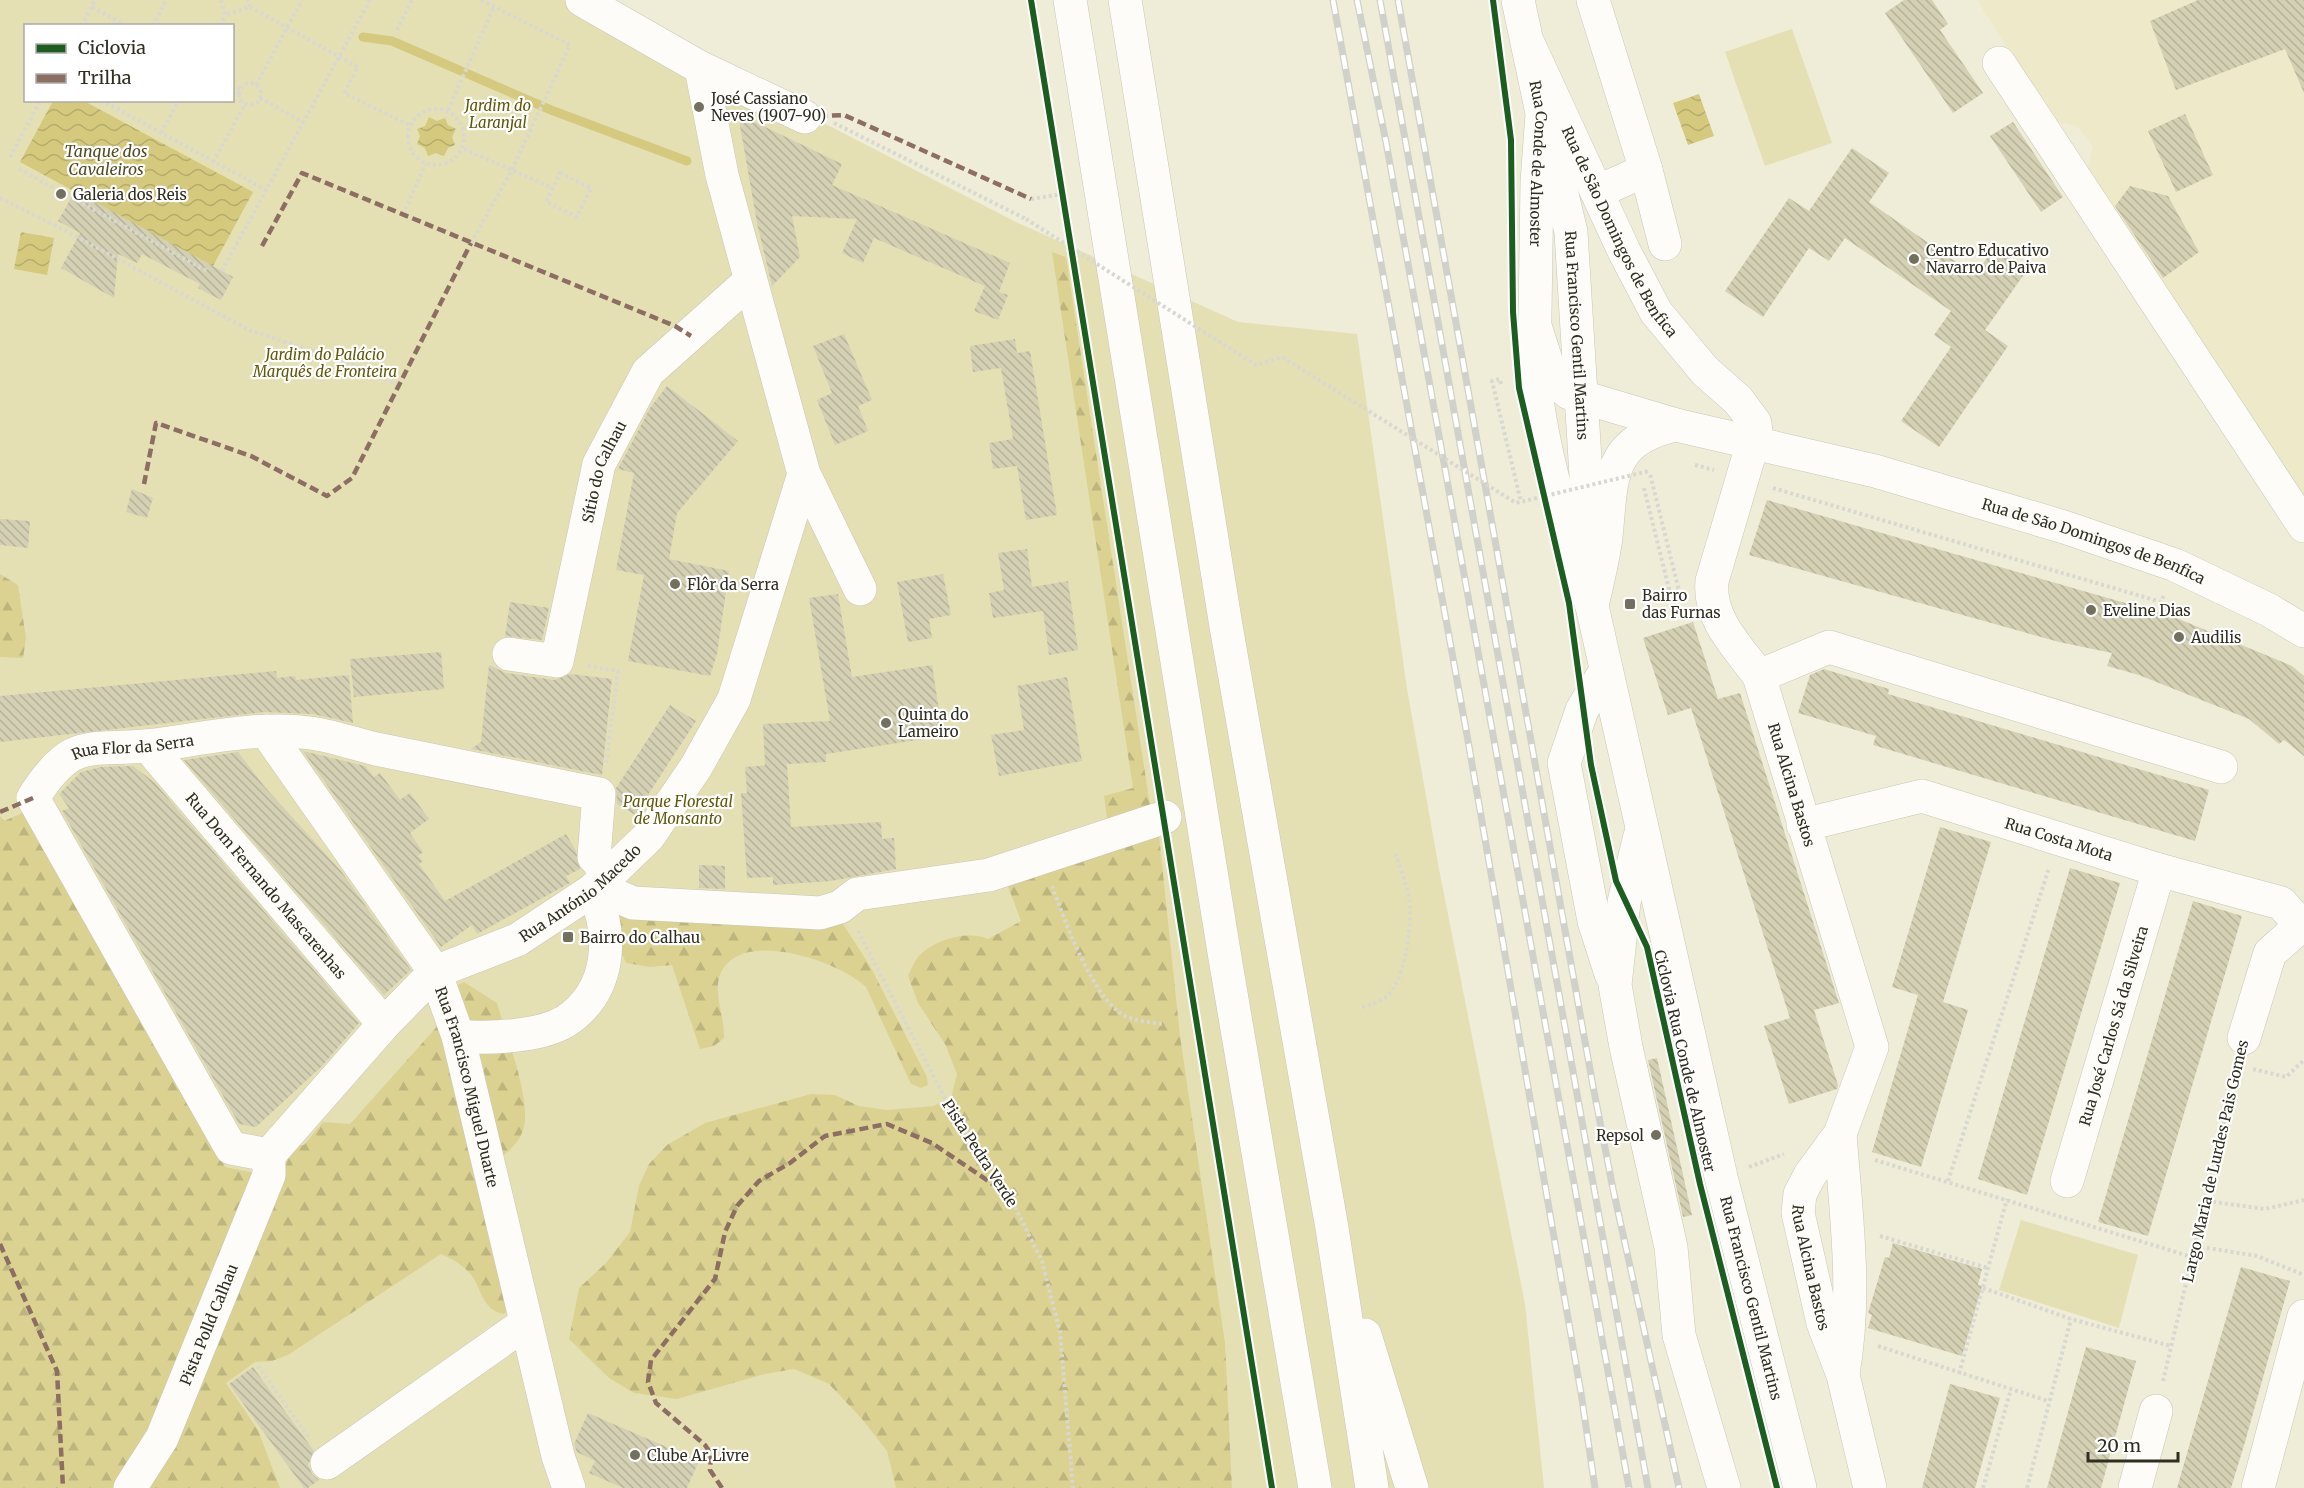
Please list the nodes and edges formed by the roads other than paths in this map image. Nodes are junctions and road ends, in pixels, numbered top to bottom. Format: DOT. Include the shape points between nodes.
graph roads {
  1 [pos="582,0"];
  2 [pos="1070,0"];
  3 [pos="1125,0"];
  4 [pos="1518,0"];
  5 [pos="1593,0"];
  6 [pos="1528,43"];
  7 [pos="1999,63"];
  8 [pos="701,68"];
  9 [pos="1542,113"];
  10 [pos="805,117"];
  11 [pos="1646,170"];
  12 [pos="1597,192"];
  13 [pos="1665,244"];
  14 [pos="750,281"];
  15 [pos="1536,329"];
  16 [pos="1581,398"];
  17 [pos="1738,400"];
  18 [pos="1676,426"];
  19 [pos="1753,444"];
  20 [pos="1875,471"];
  21 [pos="804,474"];
  22 [pos="2304,526"];
  23 [pos="1603,557"];
  24 [pos="860,589"];
  25 [pos="1592,606"];
  26 [pos="2304,631"];
  27 [pos="509,654"];
  28 [pos="1606,670"];
  29 [pos="1759,676"];
  30 [pos="266,731"];
  31 [pos="148,746"];
  32 [pos="2221,767"];
  33 [pos="1165,817"];
  34 [pos="1803,825"];
  35 [pos="1642,828"];
  36 [pos="2159,870"];
  37 [pos="601,882"];
  38 [pos="2303,926"];
  39 [pos="435,972"];
  40 [pos="1615,985"];
  41 [pos="384,1024"];
  42 [pos="458,1036"];
  43 [pos="2241,1052"];
  44 [pos="1840,1134"];
  45 [pos="269,1155"];
  46 [pos="2067,1181"];
  47 [pos="1332,1228"];
  48 [pos="2304,1316"];
  49 [pos="526,1323"];
  50 [pos="1843,1375"];
  51 [pos="2156,1411"];
  52 [pos="327,1463"];
  53 [pos="130,1488"];
  54 [pos="569,1488"];
  55 [pos="1315,1488"];
  56 [pos="1372,1488"];
  57 [pos="1412,1488"];
  58 [pos="1724,1488"];
  59 [pos="1800,1488"];
  60 [pos="1870,1488"];
  61 [pos="2135,1488"];
  62 [pos="2258,1488"];
  1 -- 8 [label="main road"];
  2 -- 55 [label="main road"];
  3 -- 47 [label="main road" via="1230,649"];
  4 -- 6 [label="main road, Rua Conde de Almoster"];
  5 -- 11 [label="main road"];
  6 -- 9 [label="main road, Rua Conde de Almoster"];
  6 -- 12 [label="main road, Rua de São Domingos de Benfica"];
  7 -- 22 [label="main road"];
  8 -- 10 [label="main road"];
  8 -- 14 [label="main road" via="722,175"];
  9 -- 15 [label="main road, Rua Conde de Almoster" via="1537,183"];
  9 -- 16 [label="main road, Rua Francisco Gentil Martins" via="1571,232"];
  11 -- 12 [label="main road"];
  11 -- 13 [label="main road"];
  12 -- 17 [label="main road, Rua de São Domingos de Benfica" via="1656,312 1705,371"];
  14 -- 21 [label="main road"];
  14 -- 27 [label="main road, Sítio do Calhau" via="648,372 599,464 557,661"];
  15 -- 16 [label="main road, Rua Conde de Almoster" via="1552,379 1560,388"];
  15 -- 25 [label="main road, Rua Conde de Almoster" via="1537,406 1571,550"];
  16 -- 18 [label="main road, Rua de São Domingos de Benfica"];
  16 -- 23 [label="main road, Rua Francisco Gentil Martins" via="1587,492"];
  17 -- 19 [label="main road, Rua de São Domingos de Benfica" via="1755,423"];
  17 -- 20 [label="main road, Rua de São Domingos de Benfica" via="1787,431"];
  18 -- 19 [label="main road, Rua de São Domingos de Benfica"];
  18 -- 23 [label="main road, Rua Francisco Gentil Martins" via="1645,434 1619,459 1613,475"];
  19 -- 20 [label="main road, Rua de São Domingos de Benfica"];
  19 -- 29 [label="main road, Rua Alcina Bastos" via="1711,595 1721,624"];
  20 -- 26 [label="main road, Rua de São Domingos de Benfica" via="2064,527 2175,565"];
  21 -- 24 [label="main road"];
  21 -- 37 [label="main road, Rua António Macedo" via="734,699 696,767 650,836"];
  23 -- 25 [label="main road, Rua Francisco Gentil Martins"];
  25 -- 28 [label="main road, Rua Francisco Gentil Martins"];
  28 -- 35 [label="main road, Rua Francisco Gentil Martins"];
  28 -- 40 [label="main road" via="1582,710 1564,763 1594,921"];
  29 -- 32 [label="main road" via="1829,647"];
  29 -- 34 [label="main road, Rua Alcina Bastos"];
  30 -- 31 [label="main road, Rua Flor da Serra"];
  30 -- 37 [label="main road, Rua Flor da Serra" via="311,733 599,794 594,857"];
  30 -- 39 [label="main road, Rua Francisco Miguel Duarte"];
  31 -- 41 [label="main road, Rua Dom Fernando Mascarenhas"];
  31 -- 45 [label="main road, Rua Flor da Serra" via="84,749 50,771 33,798 231,1148"];
  33 -- 37 [label="main road" via="989,875 857,894 840,907 820,913 633,903 612,894"];
  34 -- 36 [label="main road, Rua Costa Mota" via="1922,796"];
  34 -- 44 [label="main road, Rua Alcina Bastos" via="1872,1047"];
  35 -- 40 [label="main road, Rua Francisco Gentil Martins" via="1624,902"];
  35 -- 59 [label="main road, Rua Francisco Gentil Martins" via="1721,1177"];
  36 -- 38 [label="main road, Rua Costa Mota" via="2281,903"];
  36 -- 46 [label="main road, Rua José Carlos Sá da Silveira"];
  37 -- 39 [label="main road, Rua António Macedo" via="517,940"];
  37 -- 42 [label="main road" via="605,948 602,980 585,1003 565,1022 522,1035 486,1039"];
  38 -- 43 [label="main road, Largo Maria de Lurdes Pais Gomes" via="2270,953"];
  39 -- 41 [label="main road, Rua António Macedo"];
  39 -- 42 [label="main road, Rua Francisco Miguel Duarte"];
  40 -- 58 [label="main road, Rua Francisco Gentil Martins" via="1671,1247 1679,1335"];
  41 -- 45 [label="main road, Rua António Macedo"];
  42 -- 49 [label="main road, Rua Francisco Miguel Duarte"];
  44 -- 50 [label="main road, Rua Alcina Bastos" via="1850,1337"];
  44 -- 50 [label="main road, Rua Alcina Bastos" via="1809,1175 1800,1194 1798,1213 1823,1323"];
  45 -- 53 [label="main road, Pista Polld Calhau" via="269,1175 162,1438"];
  47 -- 56 [label="main road"];
  47 -- 57 [label="main road"];
  48 -- 62 [label="main road"];
  49 -- 52 [label="main road"];
  49 -- 54 [label="main road, Rua Francisco Miguel Duarte"];
  50 -- 60 [label="main road, Rua Alcina Bastos"];
  51 -- 61 [label="main road"];
}
